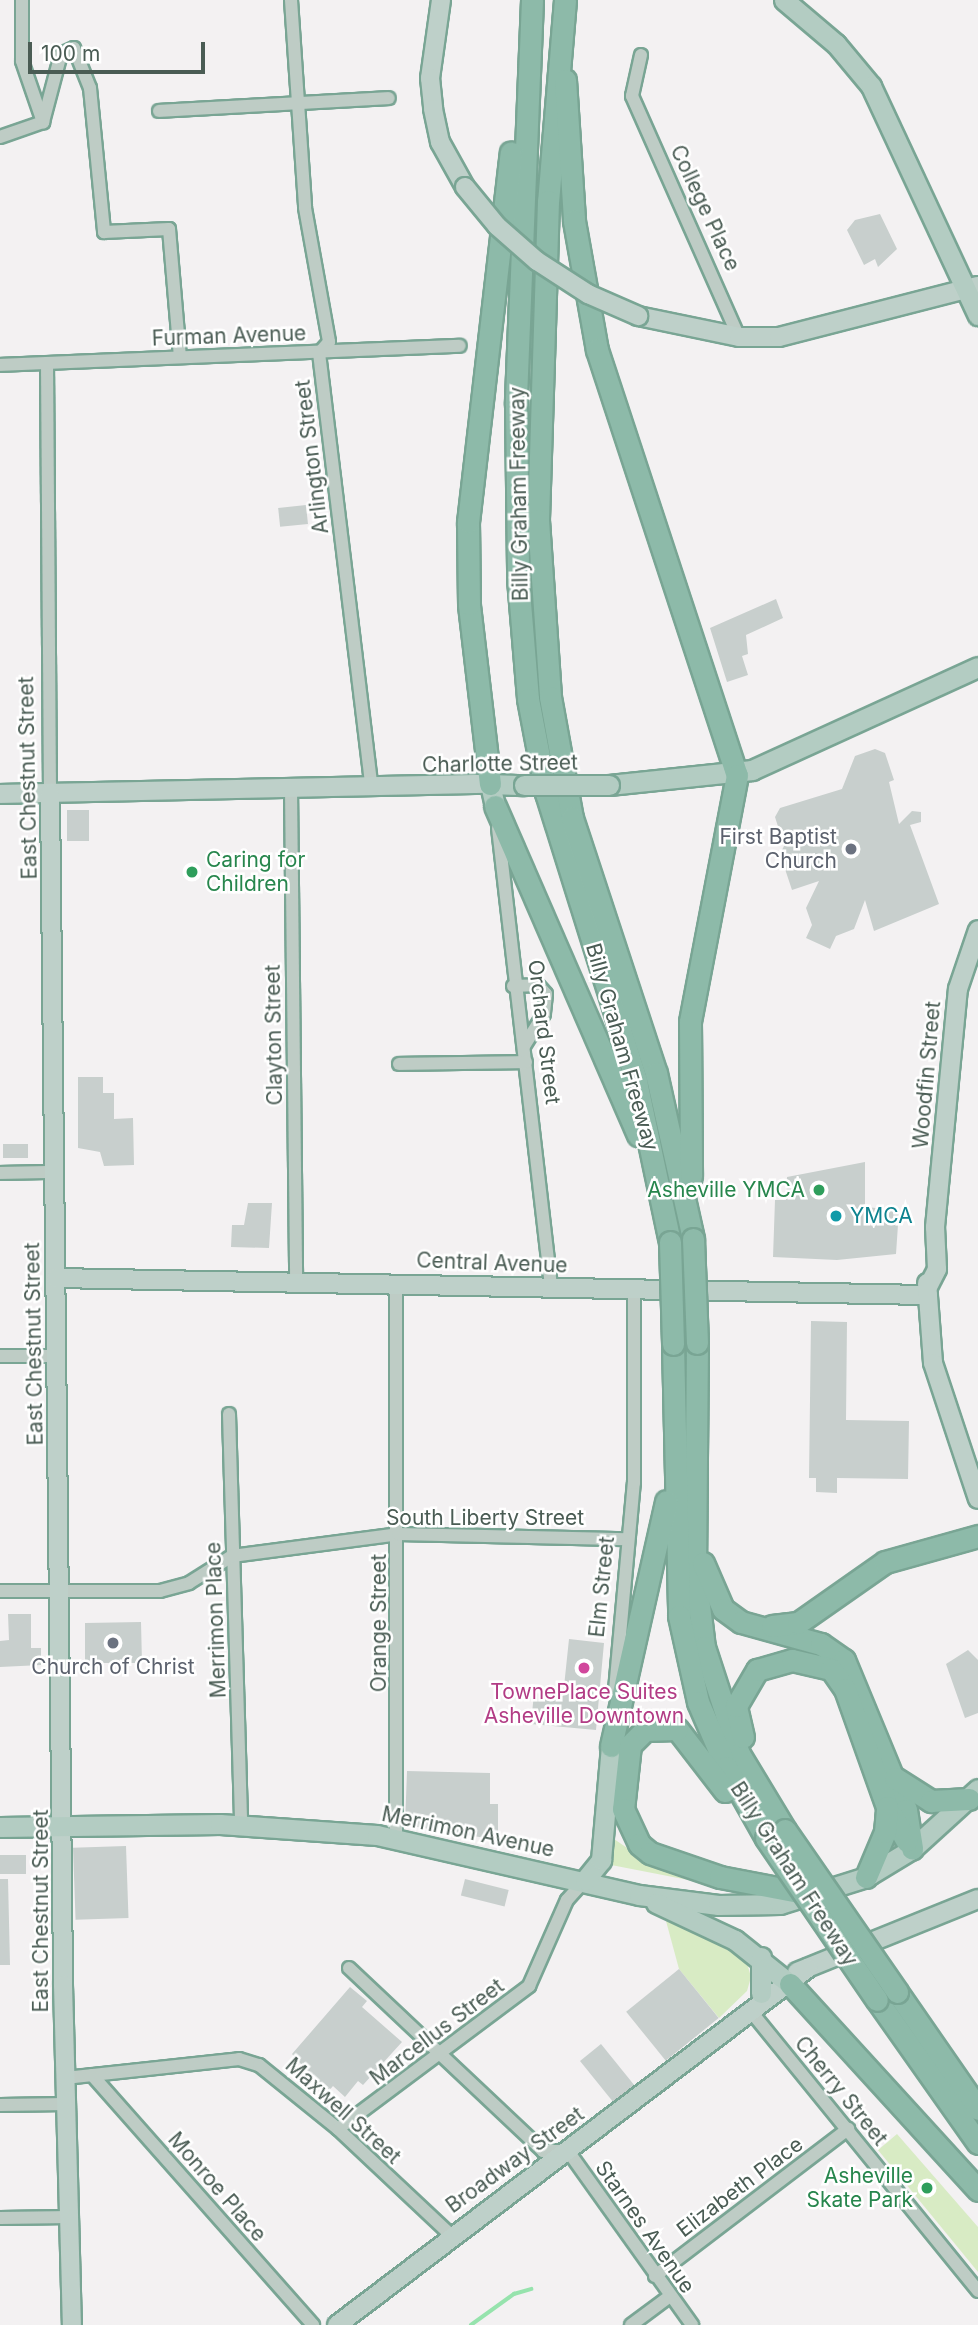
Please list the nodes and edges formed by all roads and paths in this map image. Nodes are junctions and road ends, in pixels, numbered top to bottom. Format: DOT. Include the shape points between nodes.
graph roads {
  1 [pos="22,0"];
  2 [pos="291,0"];
  3 [pos="442,0"];
  4 [pos="523,0"];
  5 [pos="532,0"];
  6 [pos="565,0"];
  7 [pos="784,0"];
  8 [pos="640,55"];
  9 [pos="563,62"];
  10 [pos="389,98"];
  11 [pos="296,103"];
  12 [pos="159,111"];
  13 [pos="43,121"];
  14 [pos="0,137"];
  15 [pos="973,287"];
  16 [pos="978,315"];
  17 [pos="739,337"];
  18 [pos="460,346"];
  19 [pos="319,353"];
  20 [pos="180,357"];
  21 [pos="47,363"];
  22 [pos="0,365"];
  23 [pos="978,667"];
  24 [pos="737,775"];
  25 [pos="490,784"];
  26 [pos="291,788"];
  27 [pos="372,788"];
  28 [pos="0,793"];
  29 [pos="50,794"];
  30 [pos="495,806"];
  31 [pos="978,930"];
  32 [pos="513,986"];
  33 [pos="524,1046"];
  34 [pos="526,1062"];
  35 [pos="399,1064"];
  36 [pos="0,1172"];
  37 [pos="54,1172"];
  38 [pos="665,1206"];
  39 [pos="690,1217"];
  40 [pos="56,1278"];
  41 [pos="296,1282"];
  42 [pos="396,1284"];
  43 [pos="551,1287"];
  44 [pos="928,1291"];
  45 [pos="634,1292"];
  46 [pos="0,1356"];
  47 [pos="57,1356"];
  48 [pos="229,1414"];
  49 [pos="673,1468"];
  50 [pos="978,1499"];
  51 [pos="696,1526"];
  52 [pos="398,1534"];
  53 [pos="978,1536"];
  54 [pos="627,1539"];
  55 [pos="232,1556"];
  56 [pos="0,1591"];
  57 [pos="59,1592"];
  58 [pos="763,1628"];
  59 [pos="611,1746"];
  60 [pos="892,1774"];
  61 [pos="973,1794"];
  62 [pos="887,1807"];
  63 [pos="759,1809"];
  64 [pos="63,1825"];
  65 [pos="240,1825"];
  66 [pos="0,1827"];
  67 [pos="396,1837"];
  68 [pos="912,1849"];
  69 [pos="866,1877"];
  70 [pos="584,1880"];
  71 [pos="639,1895"];
  72 [pos="814,1895"];
  73 [pos="978,1899"];
  74 [pos="761,1957"];
  75 [pos="349,1968"];
  76 [pos="786,1980"];
  77 [pos="761,1993"];
  78 [pos="887,1996"];
  79 [pos="753,2014"];
  80 [pos="920,2027"];
  81 [pos="721,2035"];
  82 [pos="439,2058"];
  83 [pos="92,2075"];
  84 [pos="65,2078"];
  85 [pos="978,2089"];
  86 [pos="66,2104"];
  87 [pos="0,2105"];
  88 [pos="978,2109"];
  89 [pos="338,2129"];
  90 [pos="848,2129"];
  91 [pos="978,2143"];
  92 [pos="568,2151"];
  93 [pos="978,2190"];
  94 [pos="69,2217"];
  95 [pos="0,2218"];
  96 [pos="451,2235"];
  97 [pos="655,2276"];
  98 [pos="978,2291"];
  99 [pos="670,2296"];
  100 [pos="72,2325"];
  101 [pos="313,2325"];
  102 [pos="337,2325"];
  103 [pos="631,2325"];
  104 [pos="692,2325"];
  1 -- 13 [label="street" via="18,38 29,90"];
  2 -- 11 [label="street, Arlington Street"];
  3 -- 17 [label="street, bridge" via="430,78 440,142 464,187 497,226 537,261 588,294 638,316"];
  4 -- 25 [label="highway" via="512,143 468,522 469,604"];
  5 -- 38 [label="highway, Billy Graham Freeway" via="516,430 528,699 546,793 636,1081"];
  6 -- 9 [label="highway, Billy Graham Freeway"];
  7 -- 15 [label="main road" via="836,44 871,86"];
  8 -- 17 [label="street, College Place" via="632,96"];
  9 -- 24 [label="highway" via="580,266 608,393"];
  9 -- 39 [label="highway, Billy Graham Freeway" via="554,93 538,520 550,697 572,818 656,1073"];
  10 -- 11 [label="street"];
  11 -- 12 [label="street"];
  11 -- 19 [label="street, Arlington Street" via="305,208 329,342"];
  13 -- 14 [label="street"];
  13 -- 20 [label="street" via="61,54 74,48 90,88 104,232 169,229"];
  15 -- 16 [label="main road"];
  15 -- 17 [label="street" via="812,332"];
  18 -- 19 [label="street, Furman Avenue"];
  19 -- 20 [label="street, Furman Avenue"];
  19 -- 27 [label="street, Arlington Street"];
  20 -- 21 [label="street, Furman Avenue"];
  21 -- 22 [label="street, Furman Avenue"];
  21 -- 29 [label="street, East Chestnut Street"];
  23 -- 24 [label="main road, Charlotte Street"];
  24 -- 25 [label="main road, Charlotte Street, bridge" via="609,785"];
  24 -- 39 [label="highway" via="690,1022"];
  25 -- 27 [label="street, Charlotte Street"];
  25 -- 30 [label="main road, Orchard Street"];
  26 -- 27 [label="street, Charlotte Street"];
  26 -- 29 [label="street, Charlotte Street"];
  26 -- 41 [label="street, Clayton Street"];
  28 -- 29 [label="street, Charlotte Street"];
  29 -- 37 [label="street, East Chestnut Street"];
  30 -- 32 [label="street, Orchard Street"];
  30 -- 38 [label="highway"];
  31 -- 44 [label="street, Woodfin Street" via="961,967 935,1227 937,1269"];
  32 -- 33 [label="street, Orchard Street"];
  32 -- 33 [label="street" via="538,985 546,994 544,1014"];
  33 -- 34 [label="street, Orchard Street"];
  34 -- 35 [label="street"];
  34 -- 43 [label="street, Orchard Street"];
  36 -- 37 [label="street"];
  37 -- 40 [label="street, East Chestnut Street"];
  38 -- 49 [label="highway, Billy Graham Freeway, bridge" via="670,1242"];
  39 -- 51 [label="highway, Billy Graham Freeway, bridge" via="697,1343"];
  40 -- 41 [label="street, Central Avenue"];
  40 -- 47 [label="street, East Chestnut Street"];
  41 -- 42 [label="street, Central Avenue"];
  42 -- 43 [label="street, Central Avenue"];
  42 -- 52 [label="street, Orange Street"];
  43 -- 45 [label="street, Central Avenue"];
  44 -- 45 [label="street, Central Avenue"];
  44 -- 50 [label="street, Woodfin Street" via="933,1363"];
  45 -- 54 [label="street, Elm Street" via="634,1483"];
  46 -- 47 [label="street"];
  47 -- 57 [label="street, East Chestnut Street"];
  48 -- 55 [label="street, Merrimon Place"];
  49 -- 59 [label="highway"];
  49 -- 63 [label="highway, Billy Graham Freeway" via="679,1616 688,1664 703,1713"];
  51 -- 58 [label="highway" via="710,1587 723,1609"];
  51 -- 63 [label="highway, Billy Graham Freeway" via="697,1605 706,1658"];
  52 -- 54 [label="street, South Liberty Street"];
  52 -- 55 [label="street, South Liberty Street"];
  52 -- 67 [label="street, Orange Street"];
  53 -- 58 [label="highway" via="885,1562 798,1623"];
  54 -- 59 [label="street, Elm Street"];
  55 -- 57 [label="street, South Liberty Street" via="189,1583 160,1591"];
  55 -- 65 [label="street, Merrimon Place"];
  56 -- 57 [label="street, South Liberty Street"];
  57 -- 64 [label="street, East Chestnut Street"];
  58 -- 60 [label="highway" via="821,1644 845,1660"];
  59 -- 70 [label="main road, Elm Street" via="601,1860"];
  60 -- 61 [label="highway" via="907,1790 931,1801"];
  60 -- 68 [label="highway" via="906,1810"];
  61 -- 68 [label="main road"];
  62 -- 63 [label="highway" via="845,1689 831,1669 806,1660 776,1661 757,1670 740,1692 739,1727"];
  62 -- 68 [label="highway"];
  62 -- 69 [label="highway" via="886,1832"];
  63 -- 72 [label="highway" via="727,1794 677,1729 645,1730 630,1745 622,1809 639,1843 650,1853 720,1877"];
  63 -- 78 [label="highway, Billy Graham Freeway, bridge"];
  64 -- 65 [label="main road, Merrimon Avenue"];
  64 -- 66 [label="main road, Merrimon Avenue"];
  64 -- 84 [label="street, East Chestnut Street"];
  65 -- 67 [label="main road, Merrimon Avenue"];
  67 -- 70 [label="main road, Merrimon Avenue"];
  68 -- 69 [label="main road, Merrimon Avenue"];
  69 -- 72 [label="main road, Merrimon Avenue"];
  70 -- 71 [label="main road, Merrimon Avenue"];
  70 -- 82 [label="street, Marcellus Street" via="567,1900 529,1986"];
  71 -- 72 [label="main road, Merrimon Avenue" via="718,1905 780,1904"];
  71 -- 74 [label="main road"];
  73 -- 76 [label="street, Broadway Street"];
  74 -- 76 [label="main road"];
  74 -- 77 [label="main road"];
  75 -- 82 [label="street"];
  76 -- 77 [label="street, Broadway Street"];
  76 -- 79 [label="street, Broadway Street"];
  76 -- 93 [label="highway"];
  77 -- 81 [label="street, Broadway Street" via="731,2016"];
  78 -- 80 [label="highway, Billy Graham Freeway"];
  78 -- 91 [label="highway, Billy Graham Freeway"];
  79 -- 81 [label="street, Broadway Street"];
  79 -- 90 [label="street, Cherry Street"];
  80 -- 85 [label="highway" via="940,2037"];
  80 -- 88 [label="highway, Billy Graham Freeway"];
  81 -- 92 [label="street, Broadway Street"];
  82 -- 89 [label="street, Marcellus Street"];
  82 -- 92 [label="street" via="543,2151"];
  83 -- 84 [label="street, Maxwell Street"];
  83 -- 89 [label="street, Maxwell Street" via="239,2059 268,2070"];
  83 -- 101 [label="street, Monroe Place"];
  84 -- 86 [label="street, East Chestnut Street"];
  86 -- 87 [label="street"];
  86 -- 94 [label="street, East Chestnut Street"];
  89 -- 96 [label="street, Maxwell Street"];
  90 -- 97 [label="street, Elizabeth Place"];
  90 -- 98 [label="street, Cherry Street"];
  92 -- 96 [label="street, Broadway Street"];
  92 -- 97 [label="street, Starnes Avenue"];
  94 -- 95 [label="street"];
  94 -- 100 [label="street, East Chestnut Street"];
  96 -- 102 [label="street, Broadway Street"];
  97 -- 99 [label="street, Starnes Avenue"];
  99 -- 103 [label="street"];
  99 -- 104 [label="street, Starnes Avenue"];
}
